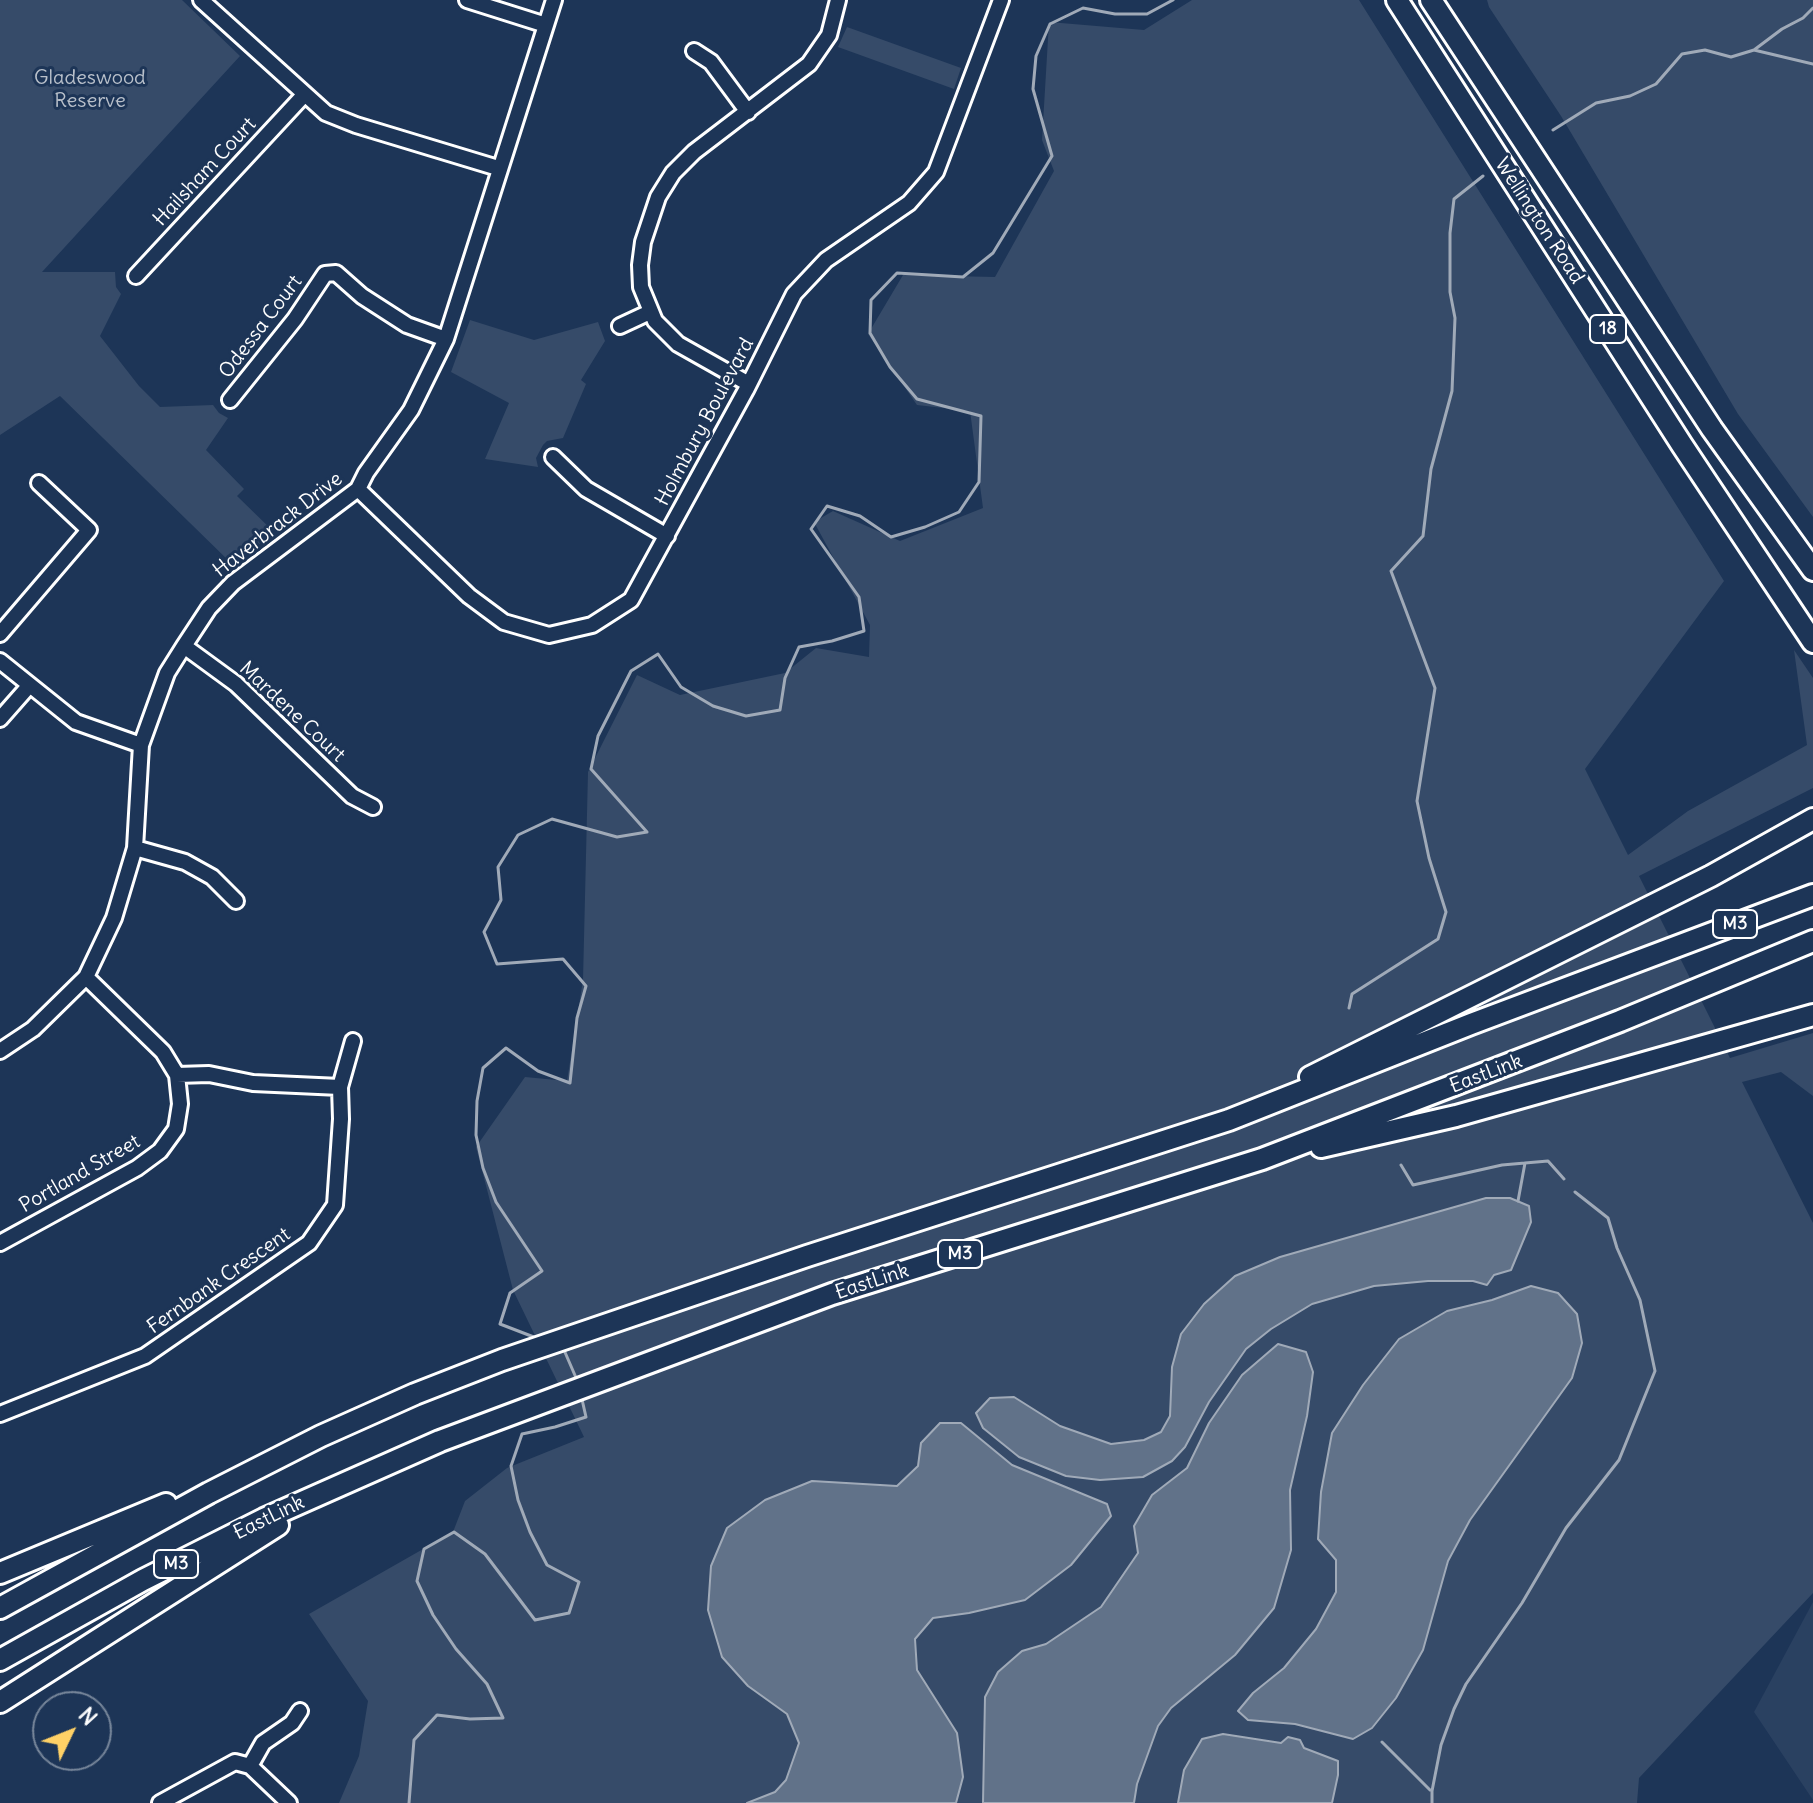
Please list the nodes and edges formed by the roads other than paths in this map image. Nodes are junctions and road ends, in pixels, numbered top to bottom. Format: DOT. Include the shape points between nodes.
graph roads {
  1 [pos="201,0"];
  2 [pos="467,0"];
  3 [pos="554,0"];
  4 [pos="838,0"];
  5 [pos="1001,0"];
  6 [pos="1397,0"];
  7 [pos="1431,0"];
  8 [pos="546,25"];
  9 [pos="694,51"];
  10 [pos="304,95"];
  11 [pos="748,112"];
  12 [pos="498,168"];
  13 [pos="136,276"];
  14 [pos="1622,294"];
  15 [pos="1597,311"];
  16 [pos="650,312"];
  17 [pos="620,326"];
  18 [pos="446,339"];
  19 [pos="749,384"];
  20 [pos="230,400"];
  21 [pos="553,457"];
  22 [pos="39,483"];
  23 [pos="358,489"];
  24 [pos="667,536"];
  25 [pos="1813,570"];
  26 [pos="0,634"];
  27 [pos="1813,642"];
  28 [pos="184,646"];
  29 [pos="0,661"];
  30 [pos="29,686"];
  31 [pos="0,719"];
  32 [pos="141,745"];
  33 [pos="373,807"];
  34 [pos="1813,819"];
  35 [pos="135,848"];
  36 [pos="1813,895"];
  37 [pos="236,901"];
  38 [pos="1813,941"];
  39 [pos="86,977"];
  40 [pos="1813,1015"];
  41 [pos="353,1041"];
  42 [pos="0,1051"];
  43 [pos="177,1075"];
  44 [pos="340,1087"];
  45 [pos="1229,1120"];
  46 [pos="1262,1159"];
  47 [pos="0,1243"];
  48 [pos="0,1414"];
  49 [pos="288,1453"];
  50 [pos="356,1477"];
  51 [pos="0,1573"];
  52 [pos="0,1608"];
  53 [pos="0,1660"];
  54 [pos="0,1702"];
  55 [pos="300,1711"];
  56 [pos="250,1766"];
  57 [pos="160,1803"];
  58 [pos="289,1803"];
  1 -- 10 [label="street"];
  2 -- 8 [label="street"];
  3 -- 8 [label="street, Haverbrack Drive"];
  4 -- 11 [label="street" via="834,23 817,55"];
  5 -- 19 [label="street, Holmbury Boulevard" via="936,172 909,203 809,276 787,307"];
  6 -- 15 [label="highway, Wellington Road / 18"];
  7 -- 14 [label="highway, Wellington Road / 18"];
  8 -- 12 [label="street, Haverbrack Drive"];
  9 -- 11 [label="street" via="711,62"];
  10 -- 12 [label="street" via="344,121"];
  10 -- 13 [label="street, Hailsham Court"];
  11 -- 16 [label="street" via="679,165 658,197 640,254 641,287"];
  12 -- 18 [label="street, Haverbrack Drive"];
  14 -- 15 [label="highway"];
  14 -- 25 [label="highway, Wellington Road / 18"];
  15 -- 27 [label="highway, Wellington Road / 18"];
  16 -- 17 [label="street"];
  16 -- 19 [label="street" via="678,344"];
  18 -- 20 [label="street, Odessa Court" via="407,325 336,273 325,274"];
  18 -- 23 [label="street, Haverbrack Drive" via="411,410"];
  19 -- 24 [label="street, Holmbury Boulevard"];
  21 -- 24 [label="street" via="586,489"];
  22 -- 26 [label="street" via="89,530"];
  23 -- 24 [label="street, Holmbury Boulevard" via="469,596 504,622 549,635 592,625 631,600"];
  23 -- 28 [label="street, Haverbrack Drive" via="233,583"];
  28 -- 32 [label="street, Haverbrack Drive" via="167,673"];
  28 -- 33 [label="street, Mardene Court" via="236,684 352,796"];
  29 -- 30 [label="street"];
  30 -- 31 [label="street"];
  30 -- 32 [label="street" via="76,722"];
  32 -- 35 [label="street, Haverbrack Drive"];
  34 -- 45 [label="highway"];
  35 -- 37 [label="street" via="185,862 212,877"];
  35 -- 39 [label="street, Haverbrack Drive" via="114,918"];
  36 -- 45 [label="highway, M3"];
  38 -- 46 [label="highway, EastLink / M3"];
  39 -- 42 [label="street, Haverbrack Drive" via="33,1029"];
  39 -- 43 [label="street" via="163,1052"];
  40 -- 46 [label="highway" via="1456,1116"];
  41 -- 44 [label="street, Fernbank Crescent"];
  43 -- 44 [label="street"];
  43 -- 47 [label="street, Portland Street" via="176,1129 160,1151"];
  44 -- 48 [label="street, Fernbank Crescent" via="335,1205 309,1243 145,1356"];
  45 -- 49 [label="highway, M3" via="502,1360"];
  46 -- 50 [label="highway, EastLink / M3" via="832,1294"];
  49 -- 51 [label="highway"];
  49 -- 52 [label="highway, M3"];
  50 -- 53 [label="highway, EastLink / M3" via="143,1580"];
  50 -- 54 [label="highway"];
  55 -- 56 [label="street" via="263,1743"];
  56 -- 57 [label="street" via="227,1765"];
  56 -- 58 [label="street"];
}
